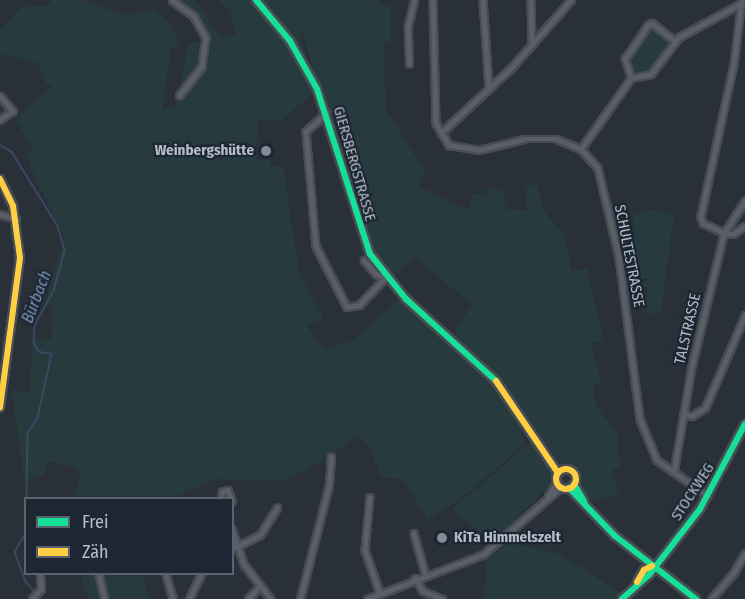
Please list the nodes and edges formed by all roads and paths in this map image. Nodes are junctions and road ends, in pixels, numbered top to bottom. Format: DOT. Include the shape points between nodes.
graph roads {
  1 [pos="172,0"];
  2 [pos="256,0"];
  3 [pos="414,0"];
  4 [pos="433,0"];
  5 [pos="483,0"];
  6 [pos="531,0"];
  7 [pos="571,0"];
  8 [pos="742,1"];
  9 [pos="674,40"];
  10 [pos="532,44"];
  11 [pos="409,64"];
  12 [pos="631,78"];
  13 [pos="489,88"];
  14 [pos="180,95"];
  15 [pos="0,96"];
  16 [pos="327,113"];
  17 [pos="0,120"];
  18 [pos="441,133"];
  19 [pos="581,149"];
  20 [pos="0,179"];
  21 [pos="745,201"];
  22 [pos="0,214"];
  23 [pos="16,219"];
  24 [pos="745,226"];
  25 [pos="724,233"];
  26 [pos="364,260"];
  27 [pos="386,277"];
  28 [pos="745,315"];
  29 [pos="0,408"];
  30 [pos="683,414"];
  31 [pos="745,424"];
  32 [pos="331,457"];
  33 [pos="674,470"];
  34 [pos="560,471"];
  35 [pos="559,485"];
  36 [pos="572,486"];
  37 [pos="708,496"];
  38 [pos="221,497"];
  39 [pos="231,497"];
  40 [pos="370,497"];
  41 [pos="277,508"];
  42 [pos="414,533"];
  43 [pos="235,548"];
  44 [pos="745,553"];
  45 [pos="653,566"];
  46 [pos="425,573"];
  47 [pos="40,575"];
  48 [pos="99,575"];
  49 [pos="167,575"];
  50 [pos="200,575"];
  51 [pos="415,578"];
  52 [pos="259,587"];
  53 [pos="380,593"];
  54 [pos="32,599"];
  55 [pos="105,599"];
  56 [pos="173,599"];
  57 [pos="189,599"];
  58 [pos="248,599"];
  59 [pos="271,599"];
  60 [pos="300,599"];
  61 [pos="367,599"];
  62 [pos="442,599"];
  63 [pos="622,599"];
  64 [pos="696,599"];
  65 [pos="711,599"];
  1 -- 14 [label="street" via="199,21 206,38 202,67"];
  2 -- 16 [label="street, GIERSBERGSTRASSE" via="296,50"];
  3 -- 11 [label="street" via="408,26"];
  4 -- 18 [label="street" via="436,123"];
  5 -- 13 [label="street"];
  6 -- 10 [label="street"];
  7 -- 10 [label="street"];
  8 -- 9 [label="street"];
  8 -- 25 [label="street" via="730,85 701,217 703,223"];
  9 -- 12 [label="street" via="651,74"];
  9 -- 12 [label="street" via="652,23 648,25 625,59"];
  10 -- 13 [label="street"];
  12 -- 19 [label="street"];
  13 -- 18 [label="street"];
  15 -- 17 [label="street" via="13,111"];
  16 -- 27 [label="street, GIERSBERGSTRASSE" via="362,236"];
  16 -- 27 [label="street" via="306,132 316,246 347,307 359,305"];
  18 -- 19 [label="street" via="449,144 468,150 536,138 565,140"];
  19 -- 33 [label="street, SCHULTESTRASSE" via="598,168 619,257 640,420 652,452"];
  20 -- 23 [label="street"];
  21 -- 25 [label="street, TALSTRASSE"];
  22 -- 23 [label="street"];
  23 -- 29 [label="street" via="20,258"];
  24 -- 25 [label="street" via="733,234"];
  25 -- 30 [label="street, TALSTRASSE"];
  26 -- 27 [label="street, GIERSBERGSTRASSE" via="376,274"];
  27 -- 34 [label="street, GIERSBERGSTRASSE" via="499,383"];
  28 -- 30 [label="street" via="705,408 692,416"];
  30 -- 33 [label="street, TALSTRASSE"];
  31 -- 37 [label="street, STOCKWEG"];
  32 -- 60 [label="street" via="329,486"];
  33 -- 37 [label="street, SCHULTESTRASSE"];
  34 -- 35 [label="street"];
  34 -- 36 [label="street, GIERSBERGSTRASSE" via="574,472"];
  35 -- 36 [label="street"];
  35 -- 46 [label="street" via="484,554"];
  36 -- 45 [label="street" via="587,507"];
  37 -- 45 [label="street, STOCKWEG"];
  38 -- 39 [label="street" via="228,490"];
  40 -- 53 [label="street" via="365,550"];
  41 -- 43 [label="street" via="260,535"];
  42 -- 46 [label="street" via="416,553"];
  43 -- 52 [label="street"];
  44 -- 65 [label="street"];
  45 -- 63 [label="street, STOCKWEG" via="644,570"];
  45 -- 64 [label="street"];
  46 -- 51 [label="street"];
  47 -- 54 [label="street" via="41,590"];
  48 -- 55 [label="street"];
  49 -- 56 [label="street"];
  50 -- 57 [label="street"];
  51 -- 53 [label="street"];
  51 -- 62 [label="street" via="423,591"];
  52 -- 58 [label="street"];
  52 -- 59 [label="street"];
  53 -- 61 [label="street"];
}
